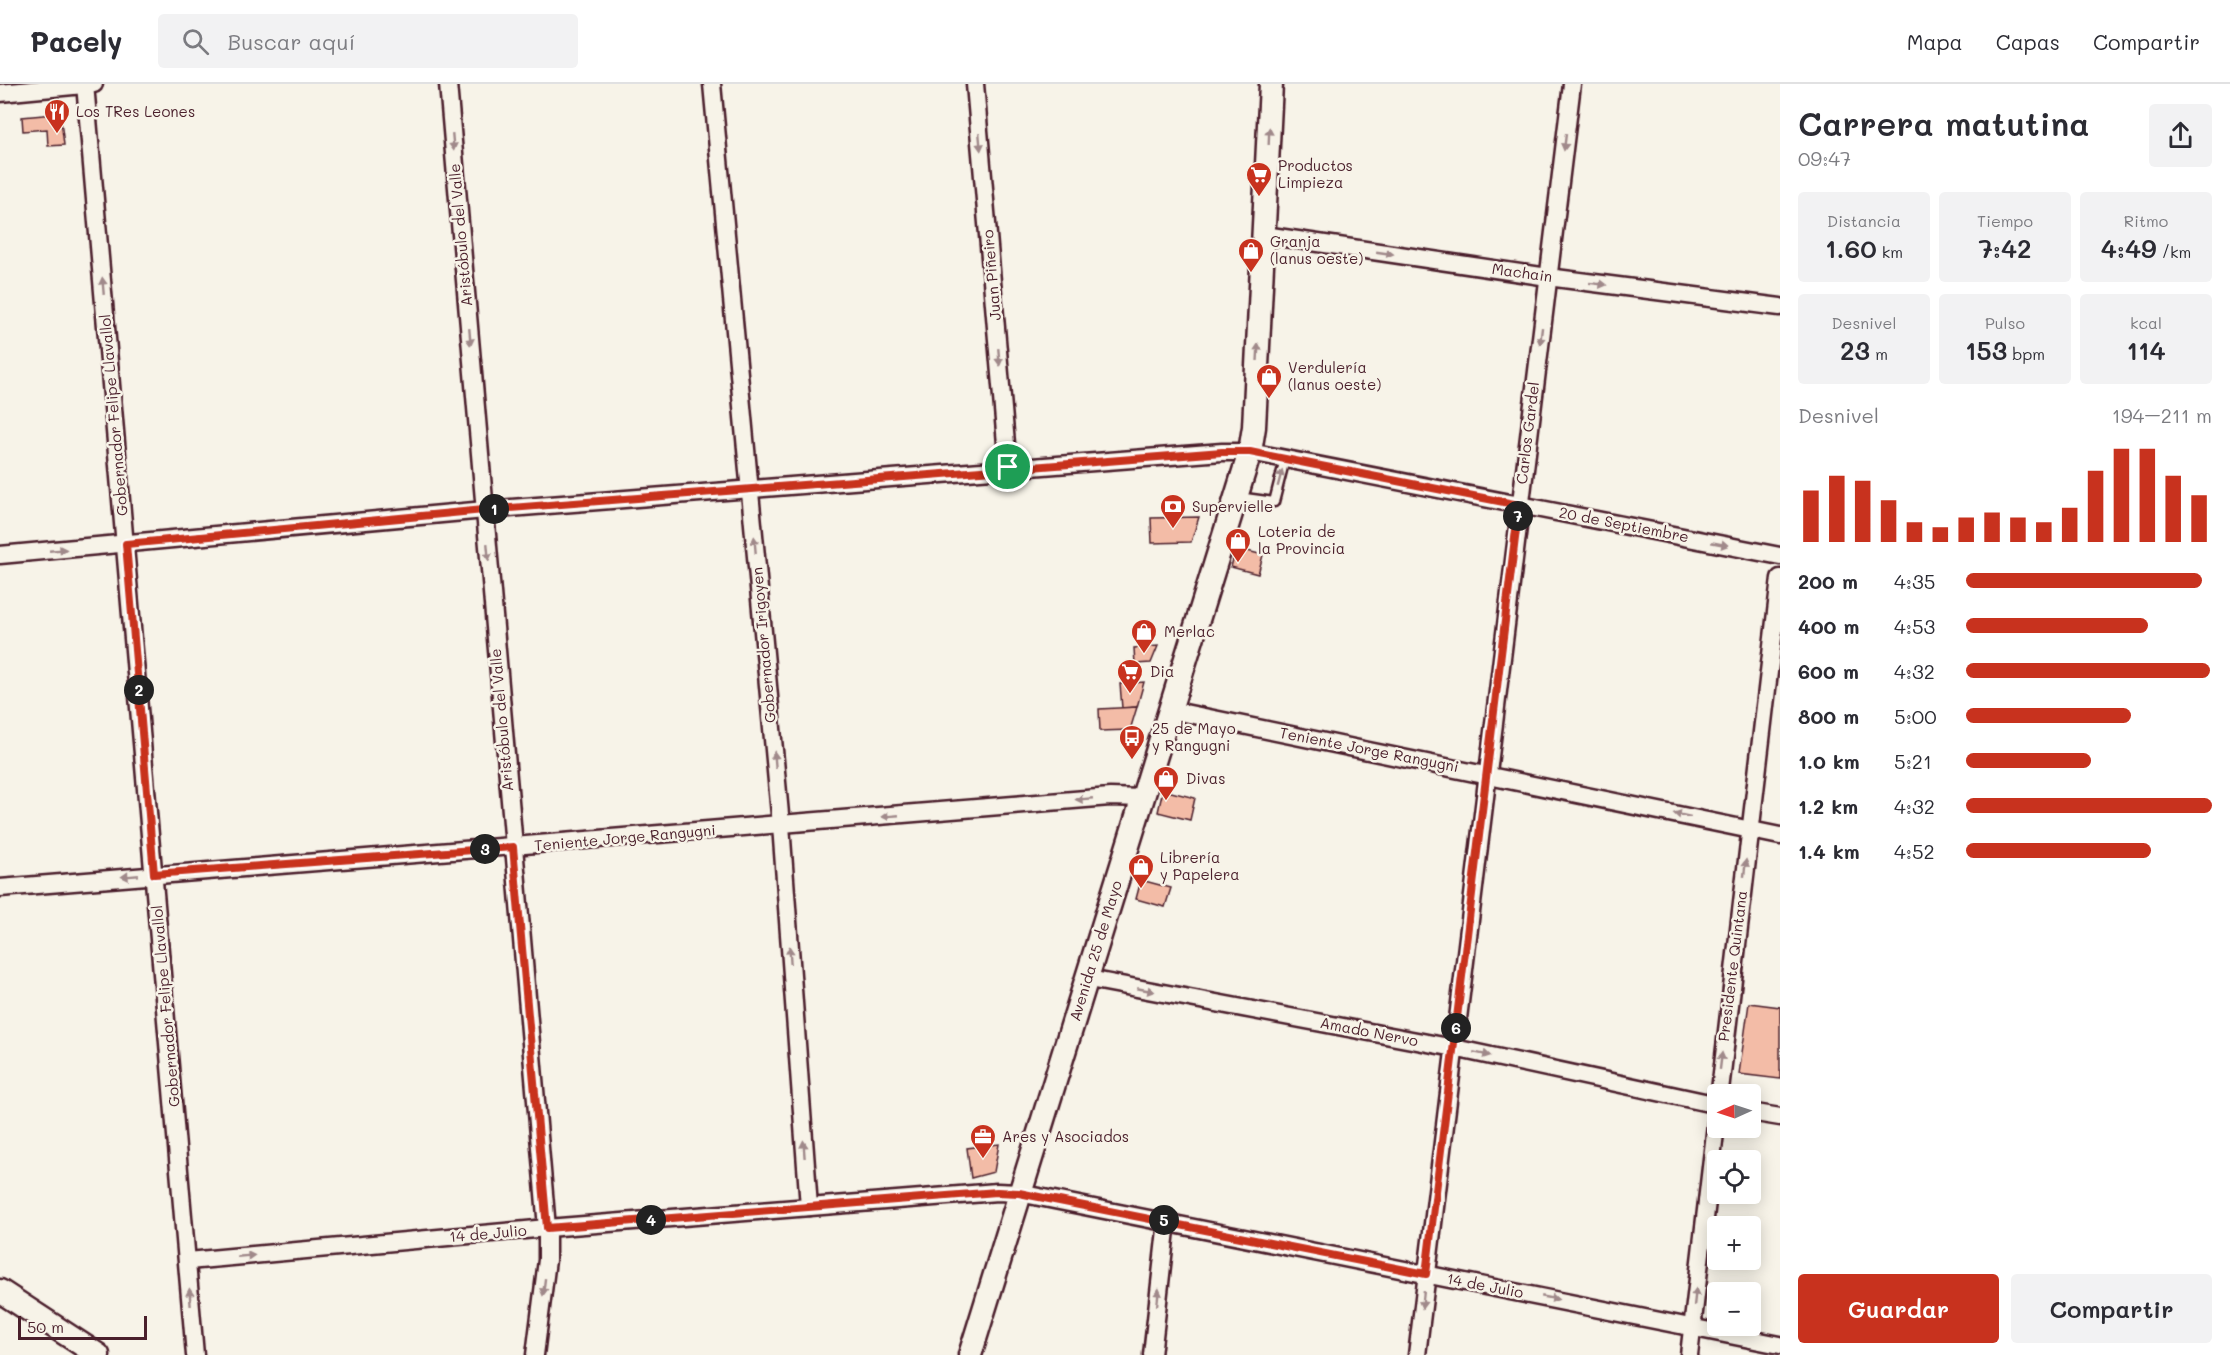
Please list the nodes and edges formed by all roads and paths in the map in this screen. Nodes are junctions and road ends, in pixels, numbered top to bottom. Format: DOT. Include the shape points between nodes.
graph roads {
  1 [pos="88,84"];
  2 [pos="448,84"];
  3 [pos="712,84"];
  4 [pos="975,84"];
  5 [pos="1271,84"];
  6 [pos="1572,84"];
  7 [pos="0,93"];
  8 [pos="1264,236"];
  9 [pos="1548,277"];
  10 [pos="1780,307"];
  11 [pos="1250,452"];
  12 [pos="1285,459"];
  13 [pos="1008,467"];
  14 [pos="750,490"];
  15 [pos="1238,497"];
  16 [pos="1519,505"];
  17 [pos="484,510"];
  18 [pos="126,544"];
  19 [pos="0,555"];
  20 [pos="1780,556"];
  21 [pos="1780,578"];
  22 [pos="1170,710"];
  23 [pos="1487,774"];
  24 [pos="1142,798"];
  25 [pos="781,825"];
  26 [pos="1749,830"];
  27 [pos="1780,836"];
  28 [pos="513,847"];
  29 [pos="154,874"];
  30 [pos="0,888"];
  31 [pos="1089,979"];
  32 [pos="1454,1048"];
  33 [pos="1719,1084"];
  34 [pos="1707,1103"];
  35 [pos="1761,1114"];
  36 [pos="1780,1117"];
  37 [pos="1713,1138"];
  38 [pos="1019,1193"];
  39 [pos="809,1208"];
  40 [pos="1167,1221"];
  41 [pos="547,1228"];
  42 [pos="188,1261"];
  43 [pos="1426,1274"];
  44 [pos="0,1291"];
  45 [pos="1692,1326"];
  46 [pos="1780,1344"];
  47 [pos="98,1355"];
  48 [pos="195,1355"];
  49 [pos="536,1355"];
  50 [pos="970,1355"];
  51 [pos="1152,1355"];
  52 [pos="1417,1355"];
  53 [pos="1689,1355"];
  1 -- 7 [label="street"];
  18 -- 1 [label="street, Gobernador Felipe Llavallol, one-way"];
  2 -- 17 [label="street, Aristóbulo del Valle, one-way"];
  3 -- 14 [label="street, Gobernador Irigoyen"];
  4 -- 13 [label="street, Juan Piñeiro, one-way"];
  8 -- 5 [label="main road, Avenida 25 de Mayo, one-way"];
  6 -- 9 [label="street, Carlos Gardel, one-way"];
  8 -- 9 [label="street, Machain, one-way"];
  11 -- 8 [label="main road, Avenida 25 de Mayo, one-way"];
  9 -- 10 [label="street, Machain, one-way"];
  9 -- 16 [label="street, Carlos Gardel, one-way"];
  11 -- 12 [label="street, 20 de Septiembre"];
  11 -- 13 [label="street, 20 de Septiembre"];
  11 -- 15 [label="main road, Avenida 25 de Mayo"];
  15 -- 12 [label="lane, one-way" via="1274,502"];
  12 -- 16 [label="street, 20 de Septiembre"];
  13 -- 14 [label="street, 20 de Septiembre"];
  14 -- 17 [label="street, 20 de Septiembre"];
  25 -- 14 [label="street, Gobernador Irigoyen, one-way"];
  15 -- 22 [label="main road, Avenida 25 de Mayo"];
  16 -- 20 [label="street, 20 de Septiembre, one-way"];
  16 -- 23 [label="street, Carlos Gardel"];
  17 -- 18 [label="street, 20 de Septiembre"];
  17 -- 28 [label="street, Aristóbulo del Valle, one-way"];
  19 -- 18 [label="street, 20 de Septiembre, one-way"];
  18 -- 29 [label="street, Gobernador Felipe Llavallol"];
  21 -- 26 [label="street, Presidente Quintana"];
  22 -- 23 [label="street, Teniente Jorge Rangugni"];
  22 -- 24 [label="main road, Avenida 25 de Mayo"];
  26 -- 23 [label="street, Teniente Jorge Rangugni, one-way"];
  23 -- 32 [label="street, Carlos Gardel"];
  24 -- 25 [label="street, Teniente Jorge Rangugni, one-way" via="1110,797"];
  24 -- 31 [label="main road, Avenida 25 de Mayo"];
  25 -- 28 [label="street, Teniente Jorge Rangugni"];
  39 -- 25 [label="street, Gobernador Irigoyen, one-way"];
  26 -- 27 [label="street, Teniente Jorge Rangugni"];
  33 -- 26 [label="street, Presidente Quintana, one-way"];
  28 -- 29 [label="street, Teniente Jorge Rangugni"];
  28 -- 41 [label="street, Aristóbulo del Valle"];
  29 -- 30 [label="street, Teniente Jorge Rangugni, one-way"];
  29 -- 42 [label="street, Gobernador Felipe Llavallol"];
  31 -- 32 [label="street, Amado Nervo, one-way"];
  31 -- 38 [label="main road, Avenida 25 de Mayo"];
  32 -- 34 [label="street, Amado Nervo, one-way"];
  32 -- 43 [label="street, Carlos Gardel"];
  35 -- 36 [label="street"];
  45 -- 37 [label="street, Presidente Quintana, one-way"];
  38 -- 39 [label="street, 14 de Julio"];
  38 -- 40 [label="street, 14 de Julio"];
  38 -- 50 [label="main road, Avenida 25 de Mayo"];
  39 -- 41 [label="street, 14 de Julio"];
  40 -- 43 [label="street, 14 de Julio"];
  51 -- 40 [label="street, one-way"];
  42 -- 41 [label="street, 14 de Julio, one-way"];
  41 -- 49 [label="street, Aristóbulo del Valle, one-way"];
  48 -- 42 [label="street, Gobernador Felipe Llavallol, one-way"];
  43 -- 45 [label="street, 14 de Julio, one-way"];
  43 -- 52 [label="street, Carlos Gardel, one-way"];
  44 -- 47 [label="main road"];
  45 -- 46 [label="street, 14 de Julio"];
  45 -- 53 [label="street, Presidente Quintana"];
}
